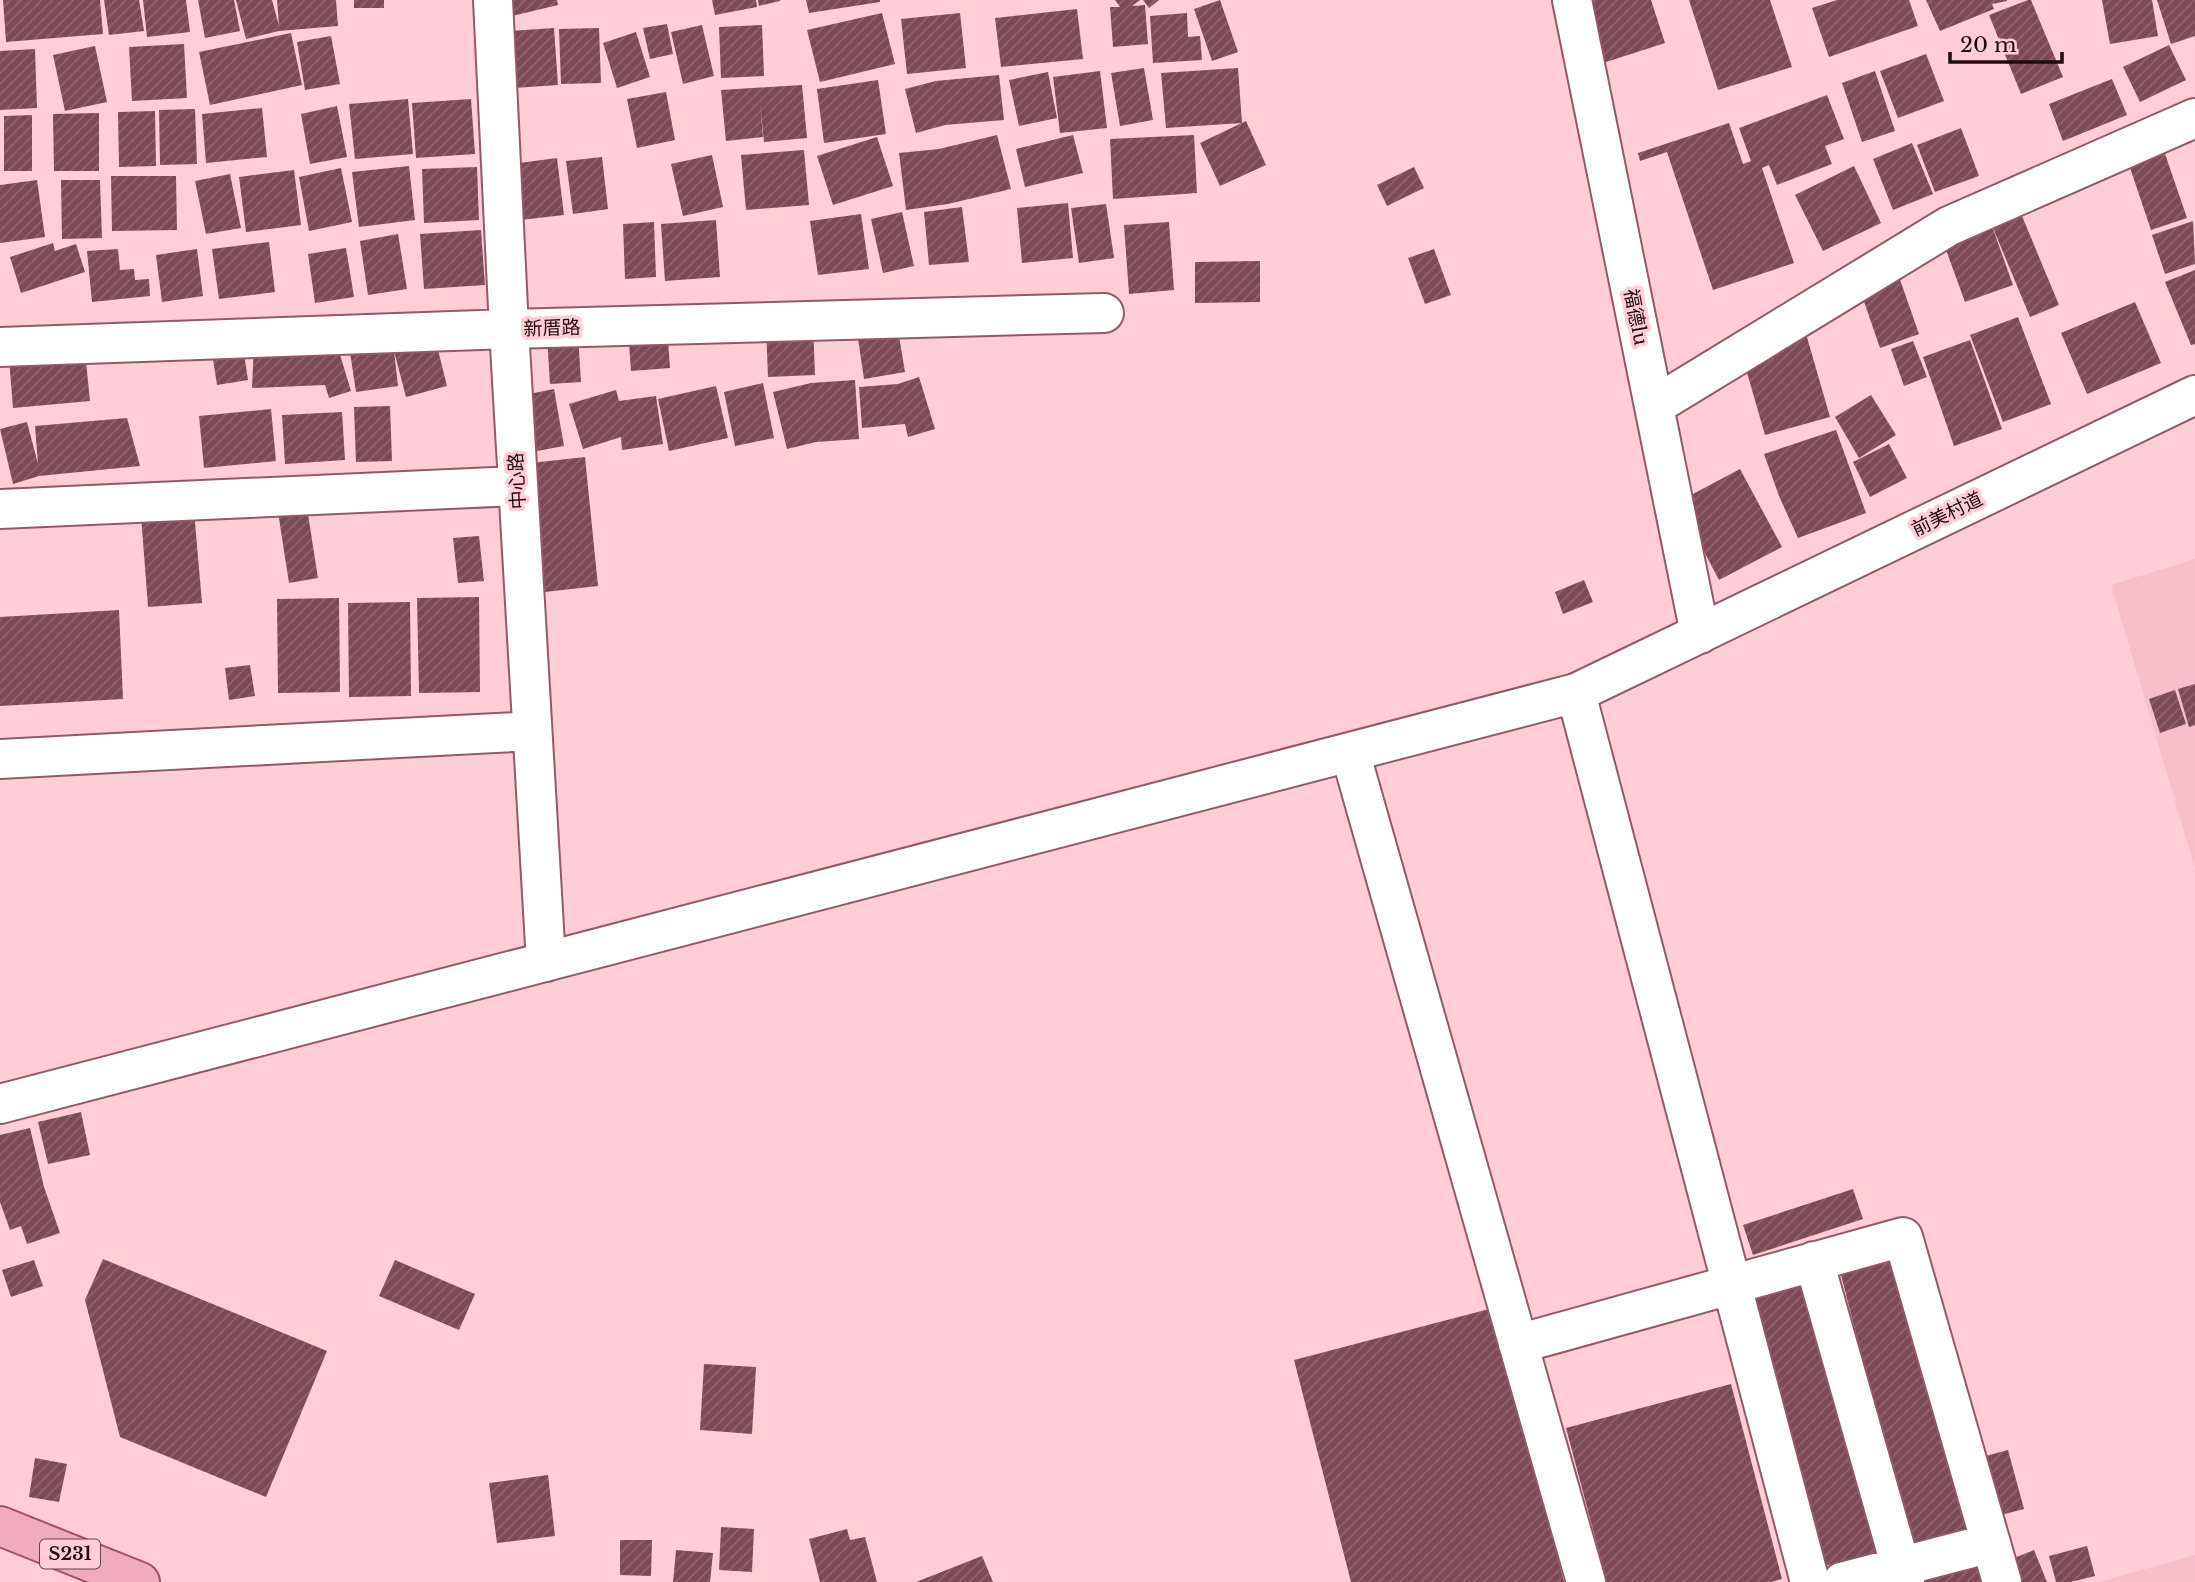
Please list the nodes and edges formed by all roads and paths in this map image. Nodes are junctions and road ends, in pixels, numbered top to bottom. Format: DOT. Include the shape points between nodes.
graph roads {
  1 [pos="492,0"];
  2 [pos="1572,0"];
  3 [pos="2195,117"];
  4 [pos="1104,313"];
  5 [pos="509,329"];
  6 [pos="0,347"];
  7 [pos="2195,395"];
  8 [pos="1654,406"];
  9 [pos="518,486"];
  10 [pos="0,509"];
  11 [pos="1699,634"];
  12 [pos="1576,694"];
  13 [pos="532,731"];
  14 [pos="1350,752"];
  15 [pos="0,760"];
  16 [pos="546,962"];
  17 [pos="0,1104"];
  18 [pos="1814,1261"];
  19 [pos="1731,1284"];
  20 [pos="1518,1344"];
  21 [pos="0,1526"];
  22 [pos="1991,1543"];
  23 [pos="1903,1574"];
  24 [pos="140,1582"];
  25 [pos="1586,1582"];
  26 [pos="1810,1582"];
  27 [pos="1842,1582"];
  28 [pos="2002,1582"];
  1 -- 5 [label="street, 中心路"];
  2 -- 8 [label="street, 福德lu"];
  3 -- 8 [label="street" via="1949,226"];
  4 -- 5 [label="street, 新厝路"];
  5 -- 6 [label="street, 新厝路"];
  5 -- 9 [label="street, 中心路"];
  7 -- 11 [label="street, 前美村道"];
  8 -- 11 [label="street, 福德lu"];
  9 -- 10 [label="street"];
  9 -- 13 [label="street, 中心路"];
  11 -- 12 [label="street, 前美村道"];
  12 -- 14 [label="street, 前美村道"];
  12 -- 19 [label="street"];
  13 -- 15 [label="street"];
  13 -- 16 [label="street, 中心路"];
  14 -- 16 [label="street, 前美村道"];
  14 -- 20 [label="street"];
  16 -- 17 [label="street, 前美村道"];
  18 -- 19 [label="street"];
  18 -- 22 [label="street" via="1903,1237"];
  18 -- 23 [label="street"];
  19 -- 20 [label="street"];
  19 -- 26 [label="street"];
  20 -- 25 [label="street"];
  21 -- 24 [label="main road, S231"];
  22 -- 23 [label="street"];
  22 -- 28 [label="street"];
  23 -- 27 [label="street"];
}
